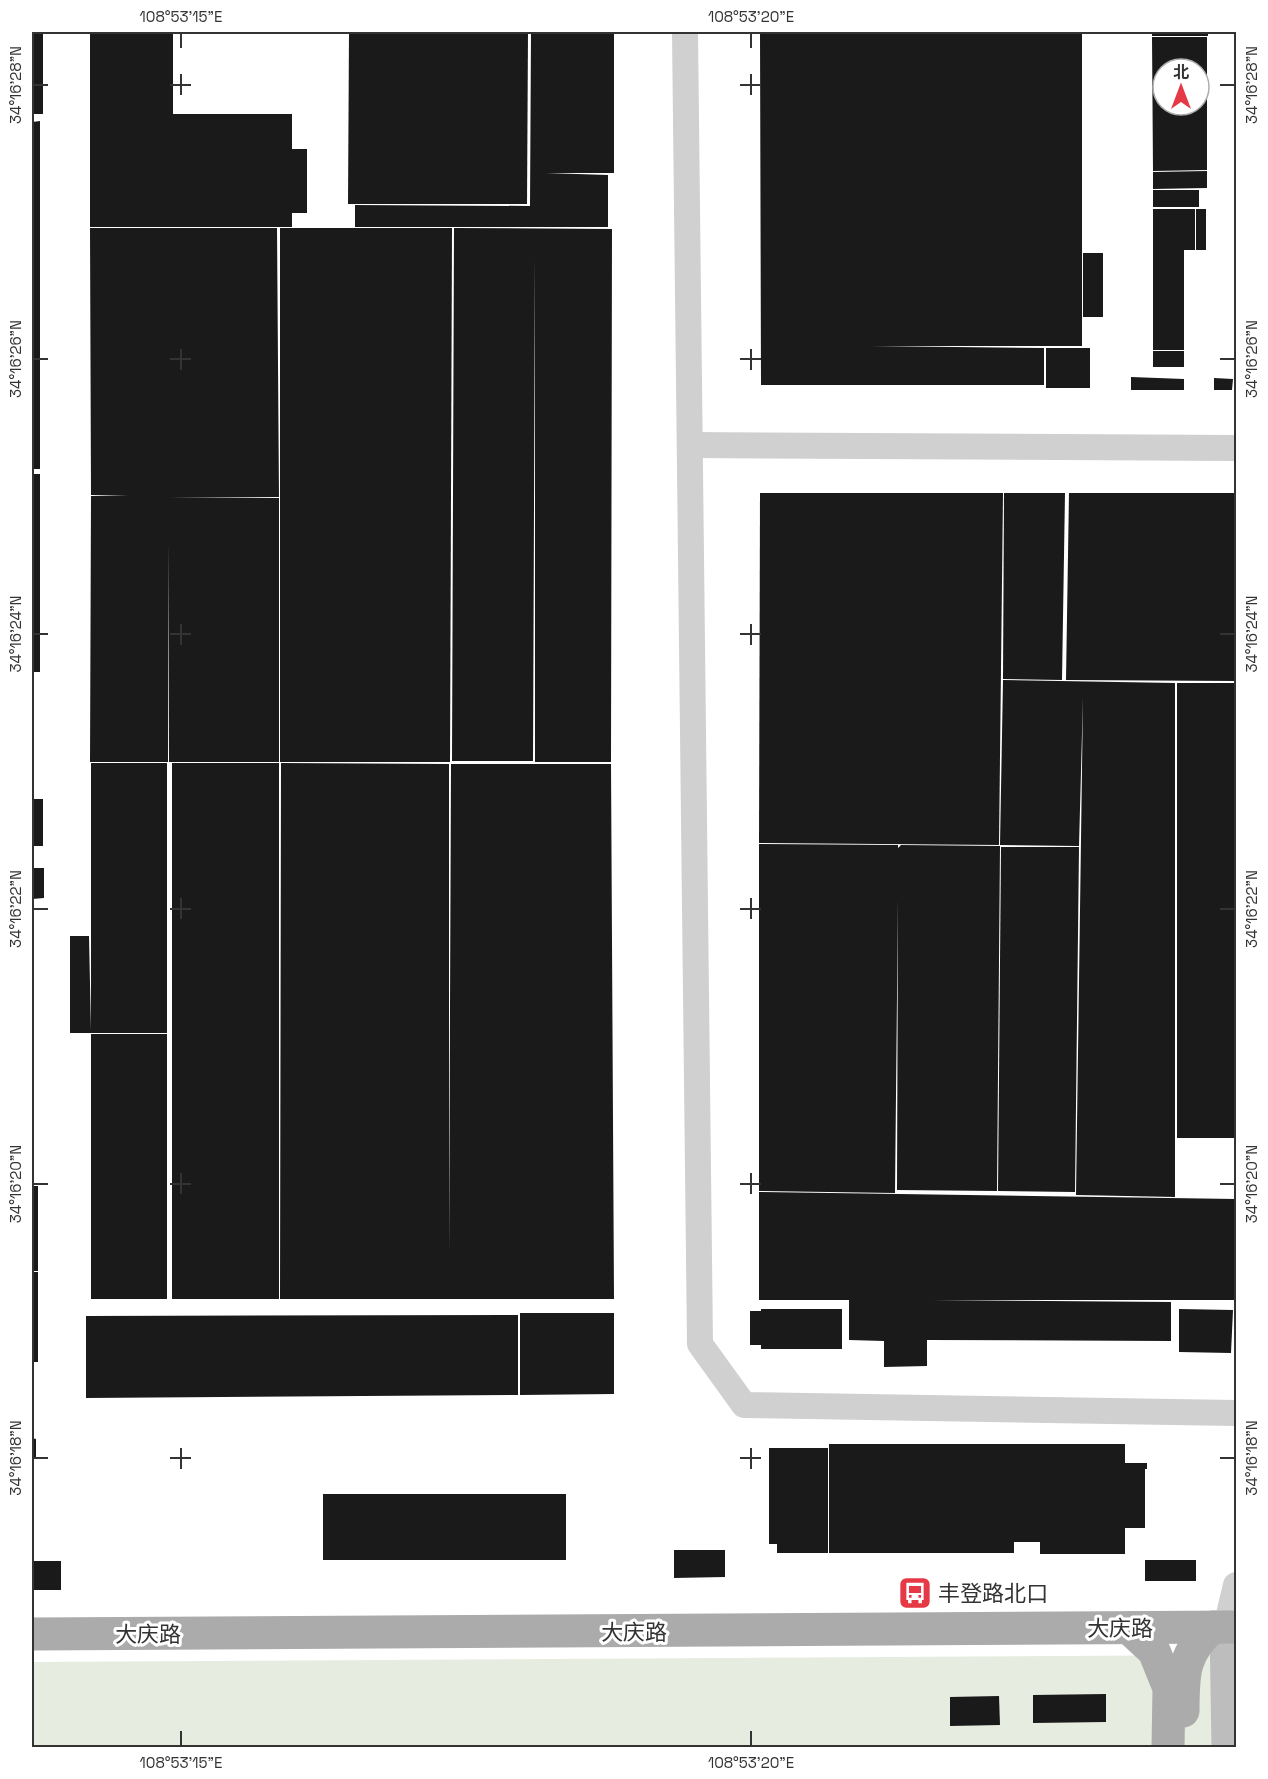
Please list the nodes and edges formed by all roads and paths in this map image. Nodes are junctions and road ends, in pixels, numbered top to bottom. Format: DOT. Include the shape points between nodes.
graph roads {
  1 [pos="685,32"];
  2 [pos="690,446"];
  3 [pos="1236,448"];
  4 [pos="1236,1413"];
  5 [pos="1236,1585"];
  6 [pos="1225,1627"];
  7 [pos="1129,1628"];
  8 [pos="32,1634"];
  9 [pos="1168,1748"];
  10 [pos="1184,1748"];
  11 [pos="1228,1748"];
  1 -- 2 [label="street"];
  2 -- 3 [label="street"];
  2 -- 4 [label="street" via="700,1344 744,1405"];
  5 -- 6 [label="street"];
  6 -- 7 [label="main road, 大庆路"];
  6 -- 10 [label="main road" via="1195,1642 1183,1677"];
  6 -- 11 [label="street"];
  7 -- 8 [label="main road, 大庆路"];
  7 -- 9 [label="main road" via="1154,1651 1169,1688"];
}
